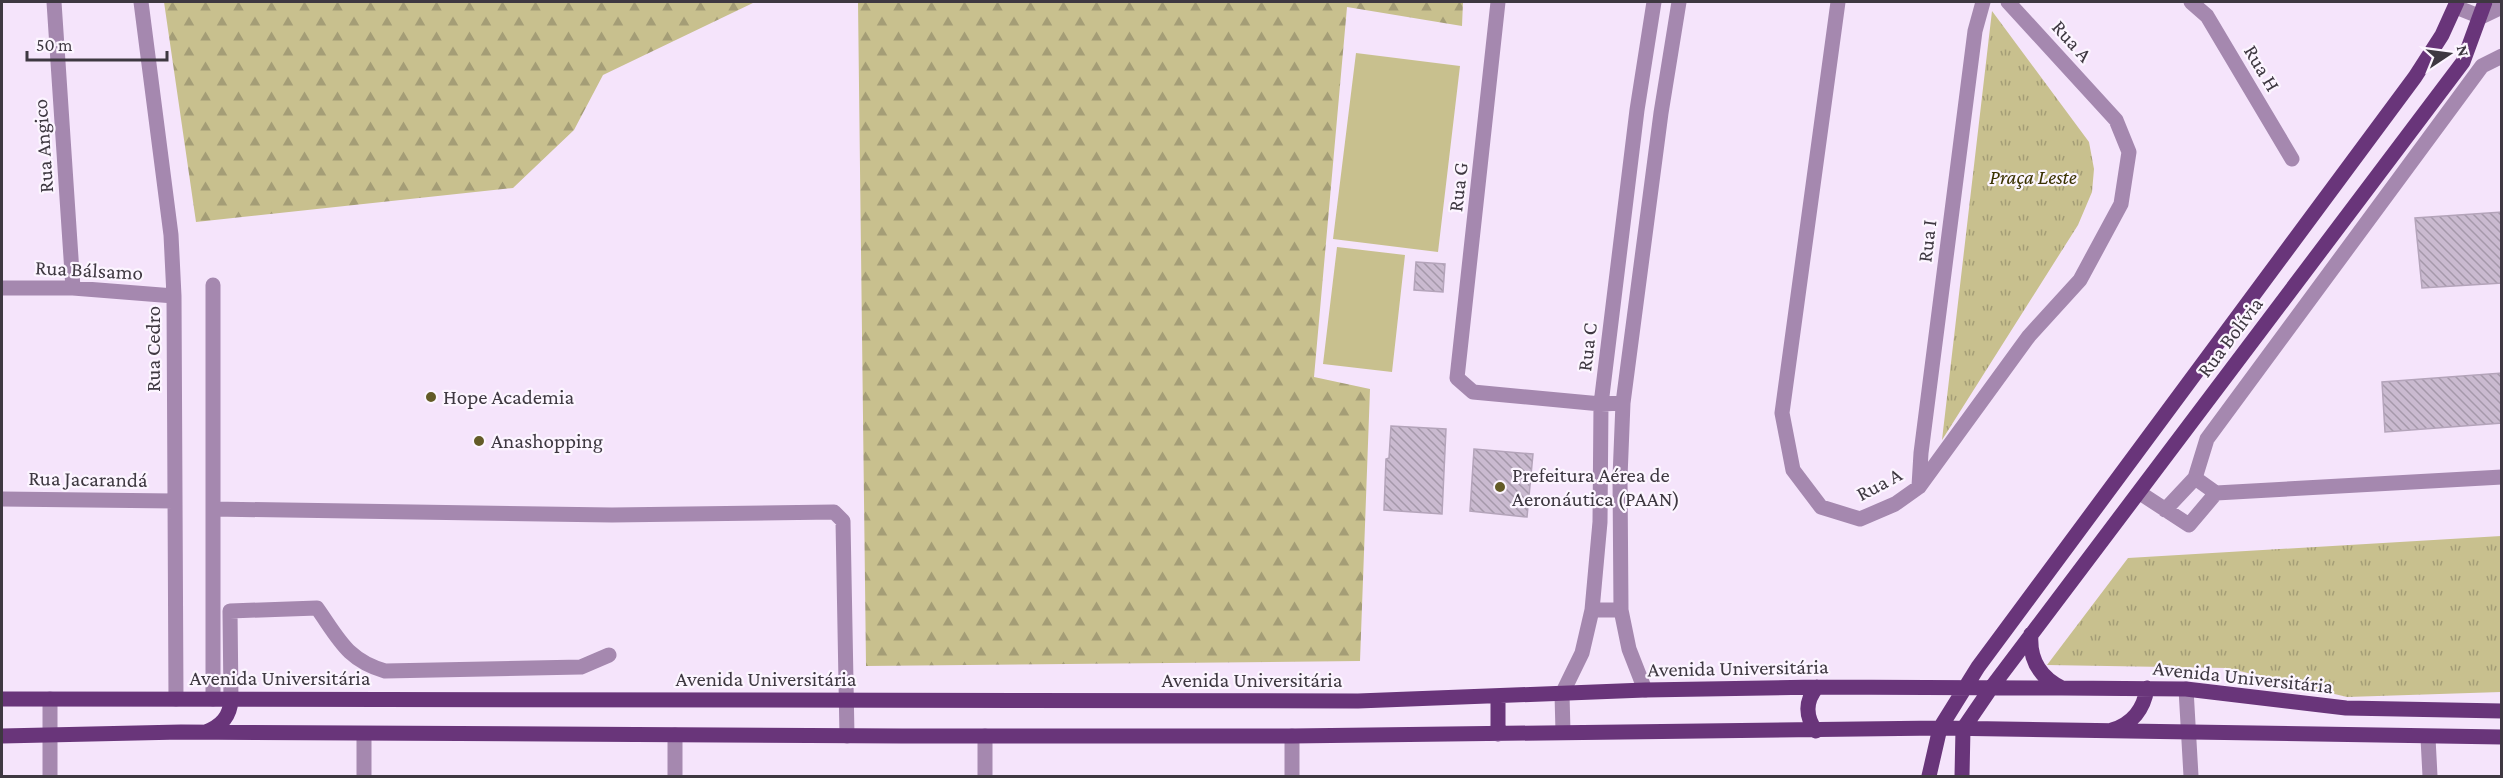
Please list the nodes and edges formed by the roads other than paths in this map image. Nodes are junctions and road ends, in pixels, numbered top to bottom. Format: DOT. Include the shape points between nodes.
graph roads {
  1 [pos="54,2"];
  2 [pos="141,2"];
  3 [pos="1498,2"];
  4 [pos="1654,2"];
  5 [pos="1679,2"];
  6 [pos="1838,2"];
  7 [pos="1983,2"];
  8 [pos="2008,2"];
  9 [pos="2192,2"];
  10 [pos="2485,2"];
  11 [pos="2457,4"];
  12 [pos="2502,7"];
  13 [pos="2481,17"];
  14 [pos="2502,56"];
  15 [pos="2436,97"];
  16 [pos="1637,110"];
  17 [pos="2449,110"];
  18 [pos="1662,113"];
  19 [pos="2292,159"];
  20 [pos="213,285"];
  21 [pos="2,288"];
  22 [pos="74,288"];
  23 [pos="174,296"];
  24 [pos="1623,403"];
  25 [pos="1601,404"];
  26 [pos="1601,477"];
  27 [pos="1620,477"];
  28 [pos="2502,477"];
  29 [pos="2195,478"];
  30 [pos="1919,487"];
  31 [pos="2140,493"];
  32 [pos="2216,493"];
  33 [pos="2,499"];
  34 [pos="174,501"];
  35 [pos="213,508"];
  36 [pos="2165,510"];
  37 [pos="1600,522"];
  38 [pos="1621,524"];
  39 [pos="1592,610"];
  40 [pos="1621,610"];
  41 [pos="212,611"];
  42 [pos="230,611"];
  43 [pos="2031,634"];
  44 [pos="609,655"];
  45 [pos="1817,687"];
  46 [pos="1965,687"];
  47 [pos="2062,687"];
  48 [pos="1991,688"];
  49 [pos="2147,688"];
  50 [pos="2186,688"];
  51 [pos="1645,690"];
  52 [pos="1562,694"];
  53 [pos="1498,697"];
  54 [pos="2,699"];
  55 [pos="50,699"];
  56 [pos="176,699"];
  57 [pos="213,699"];
  58 [pos="231,700"];
  59 [pos="848,700"];
  60 [pos="2502,711"];
  61 [pos="1940,728"];
  62 [pos="1963,729"];
  63 [pos="1816,731"];
  64 [pos="2109,731"];
  65 [pos="206,732"];
  66 [pos="1563,732"];
  67 [pos="364,734"];
  68 [pos="1498,734"];
  69 [pos="2187,734"];
  70 [pos="50,735"];
  71 [pos="675,735"];
  72 [pos="2,736"];
  73 [pos="848,736"];
  74 [pos="985,736"];
  75 [pos="1292,736"];
  76 [pos="2502,737"];
  77 [pos="2428,738"];
  78 [pos="50,777"];
  79 [pos="364,777"];
  80 [pos="675,777"];
  81 [pos="985,777"];
  82 [pos="1292,777"];
  83 [pos="1929,777"];
  84 [pos="1962,777"];
  85 [pos="2191,777"];
  86 [pos="2430,777"];
  1 -- 22 [label="street, Rua Angico"];
  2 -- 23 [label="street, Rua Cedro" via="171,235"];
  3 -- 25 [label="street, Rua G" via="1457,378 1473,392"];
  4 -- 16 [label="street, Rua C"];
  5 -- 18 [label="street, Rua C"];
  6 -- 30 [label="street, Rua A" via="1782,413 1793,470 1821,507 1860,519 1895,504"];
  7 -- 30 [label="street, Rua I" via="1975,31"];
  8 -- 30 [label="street, Rua A" via="2116,120 2129,152 2121,204 2080,280 2029,336"];
  9 -- 19 [label="street, Rua H" via="2207,16"];
  10 -- 13 [label="main road, Rua Bolívia"];
  11 -- 13 [label="street"];
  11 -- 46 [label="main road, Rua Bolívia" via="2415,77"];
  12 -- 13 [label="street"];
  13 -- 15 [label="main road, Rua Bolívia" via="2463,62"];
  14 -- 17 [label="street" via="2482,66"];
  15 -- 17 [label="street"];
  15 -- 31 [label="main road, Rua Bolívia"];
  16 -- 18 [label="street"];
  16 -- 25 [label="street, Rua C"];
  17 -- 29 [label="street" via="2207,439"];
  18 -- 24 [label="street, Rua C"];
  20 -- 35 [label="street"];
  21 -- 22 [label="street, Rua Bálsamo"];
  22 -- 23 [label="street, Rua Bálsamo"];
  23 -- 34 [label="street, Rua Cedro"];
  24 -- 25 [label="street"];
  24 -- 27 [label="street, Rua C"];
  25 -- 26 [label="street, Rua C"];
  26 -- 27 [label="street"];
  26 -- 37 [label="street, Rua C"];
  27 -- 38 [label="street, Rua C"];
  28 -- 32 [label="street"];
  29 -- 32 [label="street"];
  29 -- 36 [label="street"];
  31 -- 36 [label="street"];
  31 -- 43 [label="main road, Rua Bolívia"];
  32 -- 36 [label="street" via="2189,525"];
  33 -- 34 [label="street, Rua Jacarandá"];
  34 -- 56 [label="street, Rua Cedro"];
  35 -- 41 [label="street"];
  35 -- 59 [label="street" via="612,515 834,512 843,521"];
  37 -- 38 [label="street"];
  37 -- 39 [label="street, Rua C"];
  38 -- 40 [label="street, Rua C"];
  39 -- 40 [label="street"];
  39 -- 52 [label="street, Rua C" via="1582,653"];
  40 -- 51 [label="street, Rua C" via="1629,649"];
  41 -- 42 [label="street"];
  41 -- 57 [label="street"];
  42 -- 44 [label="street" via="317,608 346,651 366,666 385,671 581,667"];
  42 -- 58 [label="street"];
  43 -- 47 [label="main road" via="2035,665 2046,679"];
  43 -- 48 [label="main road, Rua Bolívia"];
  45 -- 46 [label="main road, Avenida Universitária"];
  45 -- 51 [label="main road, Avenida Universitária"];
  45 -- 63 [label="main road" via="1807,708"];
  46 -- 48 [label="main road, Avenida Universitária"];
  46 -- 61 [label="main road, Rua Bolívia"];
  47 -- 48 [label="main road, Avenida Universitária"];
  47 -- 49 [label="main road, Avenida Universitária"];
  48 -- 62 [label="main road, Rua Bolívia"];
  49 -- 50 [label="main road, Avenida Universitária"];
  49 -- 64 [label="main road" via="2136,716"];
  50 -- 60 [label="main road, Avenida Universitária" via="2346,708"];
  50 -- 69 [label="street"];
  51 -- 52 [label="main road, Avenida Universitária"];
  52 -- 53 [label="main road, Avenida Universitária"];
  52 -- 66 [label="street"];
  53 -- 59 [label="main road, Avenida Universitária" via="1358,701"];
  53 -- 68 [label="main road"];
  54 -- 55 [label="main road, Avenida Universitária"];
  55 -- 56 [label="main road, Avenida Universitária"];
  55 -- 70 [label="street"];
  56 -- 57 [label="main road, Avenida Universitária"];
  57 -- 58 [label="main road, Avenida Universitária"];
  58 -- 59 [label="main road, Avenida Universitária"];
  58 -- 65 [label="main road" via="225,719"];
  59 -- 73 [label="street"];
  61 -- 62 [label="main road"];
  61 -- 63 [label="main road"];
  61 -- 83 [label="main road, Rua Bolívia"];
  62 -- 64 [label="main road"];
  62 -- 84 [label="main road"];
  63 -- 66 [label="main road"];
  64 -- 69 [label="main road"];
  65 -- 67 [label="main road"];
  65 -- 70 [label="main road"];
  66 -- 68 [label="main road"];
  67 -- 71 [label="main road"];
  67 -- 79 [label="street"];
  68 -- 75 [label="main road"];
  69 -- 77 [label="main road"];
  69 -- 85 [label="street"];
  70 -- 72 [label="main road"];
  70 -- 78 [label="street"];
  71 -- 73 [label="main road"];
  71 -- 80 [label="street"];
  73 -- 74 [label="main road"];
  74 -- 75 [label="main road"];
  74 -- 81 [label="street"];
  75 -- 82 [label="street"];
  76 -- 77 [label="main road"];
  77 -- 86 [label="street"];
}
